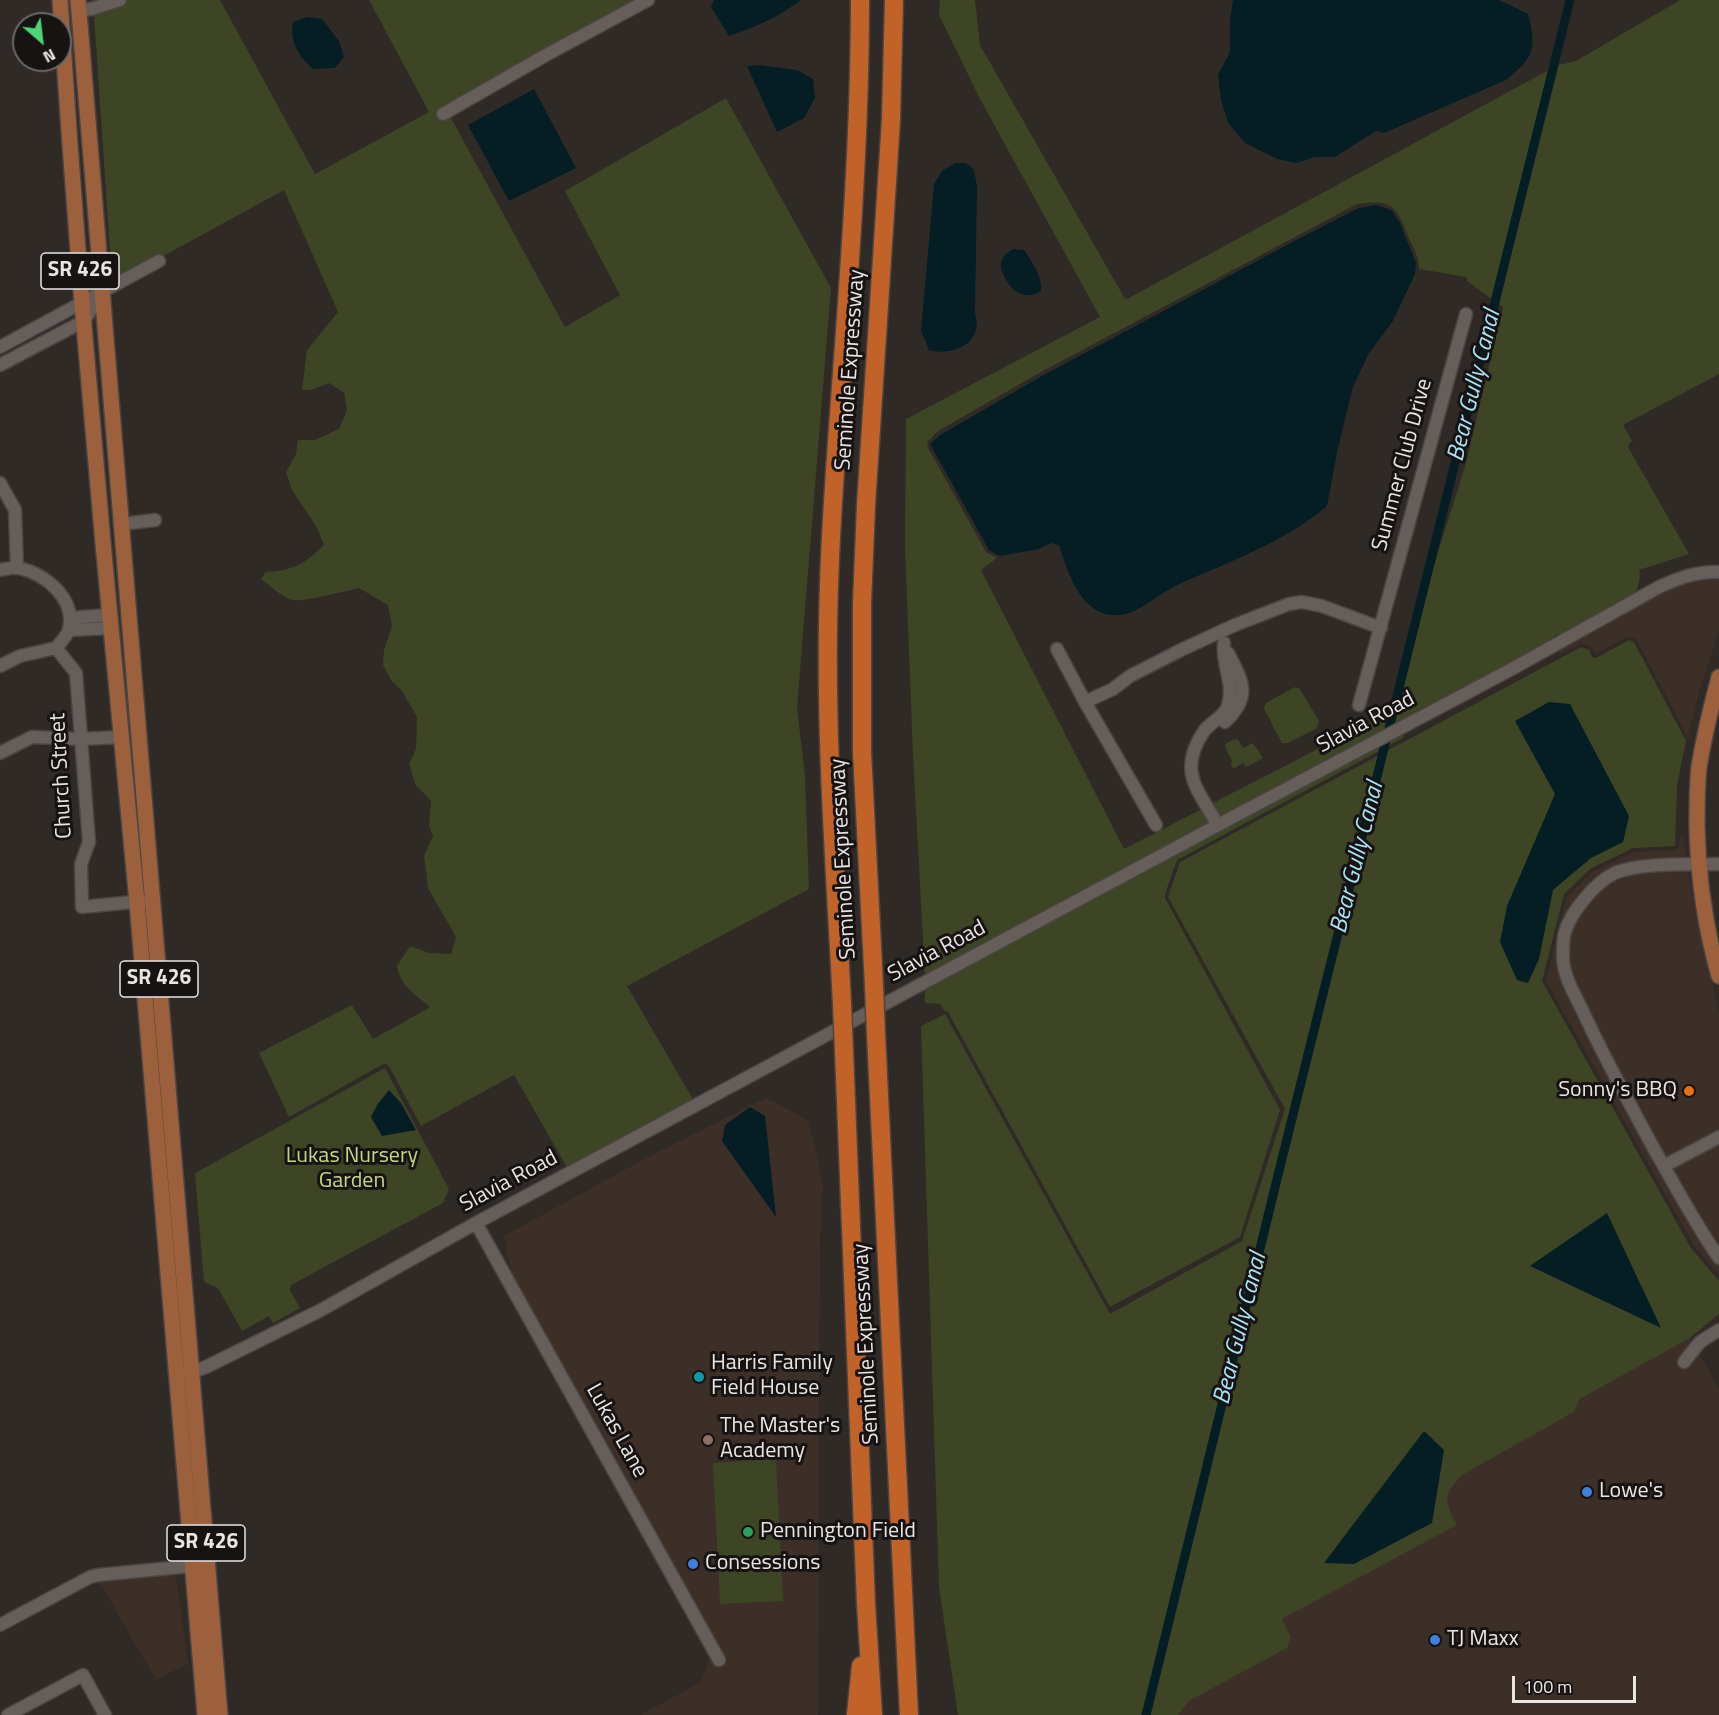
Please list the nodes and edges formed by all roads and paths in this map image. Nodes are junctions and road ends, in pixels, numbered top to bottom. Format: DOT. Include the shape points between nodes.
graph roads {
  1 [pos="60,0"];
  2 [pos="120,0"];
  3 [pos="648,0"];
  4 [pos="860,0"];
  5 [pos="894,0"];
  6 [pos="79,5"];
  7 [pos="443,114"];
  8 [pos="159,261"];
  9 [pos="102,292"];
  10 [pos="82,303"];
  11 [pos="1466,314"];
  12 [pos="84,321"];
  13 [pos="0,347"];
  14 [pos="0,365"];
  15 [pos="0,483"];
  16 [pos="155,520"];
  17 [pos="122,524"];
  18 [pos="17,568"];
  19 [pos="0,570"];
  20 [pos="1719,572"];
  21 [pos="110,622"];
  22 [pos="69,624"];
  23 [pos="1381,628"];
  24 [pos="1221,638"];
  25 [pos="56,648"];
  26 [pos="1058,648"];
  27 [pos="0,666"];
  28 [pos="1719,677"];
  29 [pos="1085,702"];
  30 [pos="1359,705"];
  31 [pos="122,737"];
  32 [pos="81,739"];
  33 [pos="0,753"];
  34 [pos="1156,825"];
  35 [pos="1218,825"];
  36 [pos="1719,864"];
  37 [pos="1698,865"];
  38 [pos="153,900"];
  39 [pos="137,902"];
  40 [pos="1719,976"];
  41 [pos="1719,1137"];
  42 [pos="1664,1166"];
  43 [pos="476,1223"];
  44 [pos="1719,1258"];
  45 [pos="1719,1330"];
  46 [pos="1683,1362"];
  47 [pos="192,1372"];
  48 [pos="177,1378"];
  49 [pos="192,1566"];
  50 [pos="866,1604"];
  51 [pos="0,1624"];
  52 [pos="198,1629"];
  53 [pos="719,1660"];
  54 [pos="216,1665"];
  55 [pos="907,1679"];
  56 [pos="8,1715"];
  57 [pos="105,1715"];
  58 [pos="205,1715"];
  59 [pos="220,1715"];
  60 [pos="856,1715"];
  61 [pos="873,1715"];
  62 [pos="909,1715"];
  63 [pos="914,1715"];
  1 -- 10 [label="main road, SR 426"];
  2 -- 6 [label="street"];
  3 -- 7 [label="street"];
  4 -- 50 [label="highway, Seminole Expressway, bridge" via="860,78 835,469 828,682"];
  5 -- 55 [label="highway, Seminole Expressway, bridge" via="891,120 866,505 862,752"];
  6 -- 9 [label="main road, SR 426"];
  8 -- 9 [label="street"];
  9 -- 10 [label="street"];
  9 -- 12 [label="street"];
  9 -- 17 [label="main road, SR 426"];
  10 -- 12 [label="main road, SR 426"];
  10 -- 13 [label="street"];
  11 -- 23 [label="street, Summer Club Drive"];
  12 -- 14 [label="street"];
  12 -- 21 [label="main road, SR 426"];
  15 -- 18 [label="street" via="15,510"];
  16 -- 17 [label="street"];
  17 -- 38 [label="main road, SR 426"];
  18 -- 19 [label="street"];
  18 -- 22 [label="street" via="59,590 68,609"];
  20 -- 35 [label="street, Slavia Road" via="1685,576 1659,587"];
  21 -- 22 [label="street"];
  21 -- 31 [label="main road, SR 426"];
  22 -- 25 [label="street"];
  23 -- 24 [label="street" via="1302,602 1235,625"];
  23 -- 30 [label="street, Summer Club Drive"];
  24 -- 29 [label="street" via="1183,649"];
  24 -- 35 [label="street" via="1229,698 1226,710 1199,740 1190,769 1195,786"];
  25 -- 27 [label="street" via="20,656"];
  25 -- 32 [label="street, Church Street" via="76,673"];
  26 -- 29 [label="street"];
  28 -- 37 [label="main road" via="1699,769"];
  29 -- 34 [label="street"];
  31 -- 32 [label="street"];
  31 -- 39 [label="main road, SR 426"];
  32 -- 33 [label="street" via="32,737"];
  32 -- 39 [label="street, Church Street" via="89,842 81,864 82,907"];
  35 -- 43 [label="street, Slavia Road"];
  36 -- 37 [label="street"];
  37 -- 40 [label="main road" via="1703,909"];
  37 -- 42 [label="street" via="1641,867 1614,873 1586,896 1564,934 1563,960 1569,982 1607,1064"];
  38 -- 39 [label="street, Church Street"];
  38 -- 47 [label="main road, SR 426"];
  39 -- 48 [label="main road, SR 426"];
  41 -- 42 [label="street"];
  42 -- 44 [label="street"];
  43 -- 47 [label="street, Slavia Road" via="321,1310"];
  43 -- 53 [label="street, Lukas Lane"];
  45 -- 46 [label="street" via="1700,1342"];
  47 -- 48 [label="street, Slavia Road"];
  47 -- 54 [label="main road, SR 426"];
  48 -- 49 [label="main road, SR 426"];
  49 -- 51 [label="street" via="90,1577"];
  49 -- 52 [label="main road, SR 426"];
  50 -- 60 [label="highway"];
  50 -- 61 [label="highway, Seminole Expressway"];
  52 -- 54 [label="main road"];
  52 -- 58 [label="main road, SR 426"];
  54 -- 59 [label="main road, SR 426"];
  55 -- 62 [label="highway, Seminole Expressway"];
  55 -- 63 [label="highway"];
  56 -- 57 [label="street" via="83,1675"];
}
